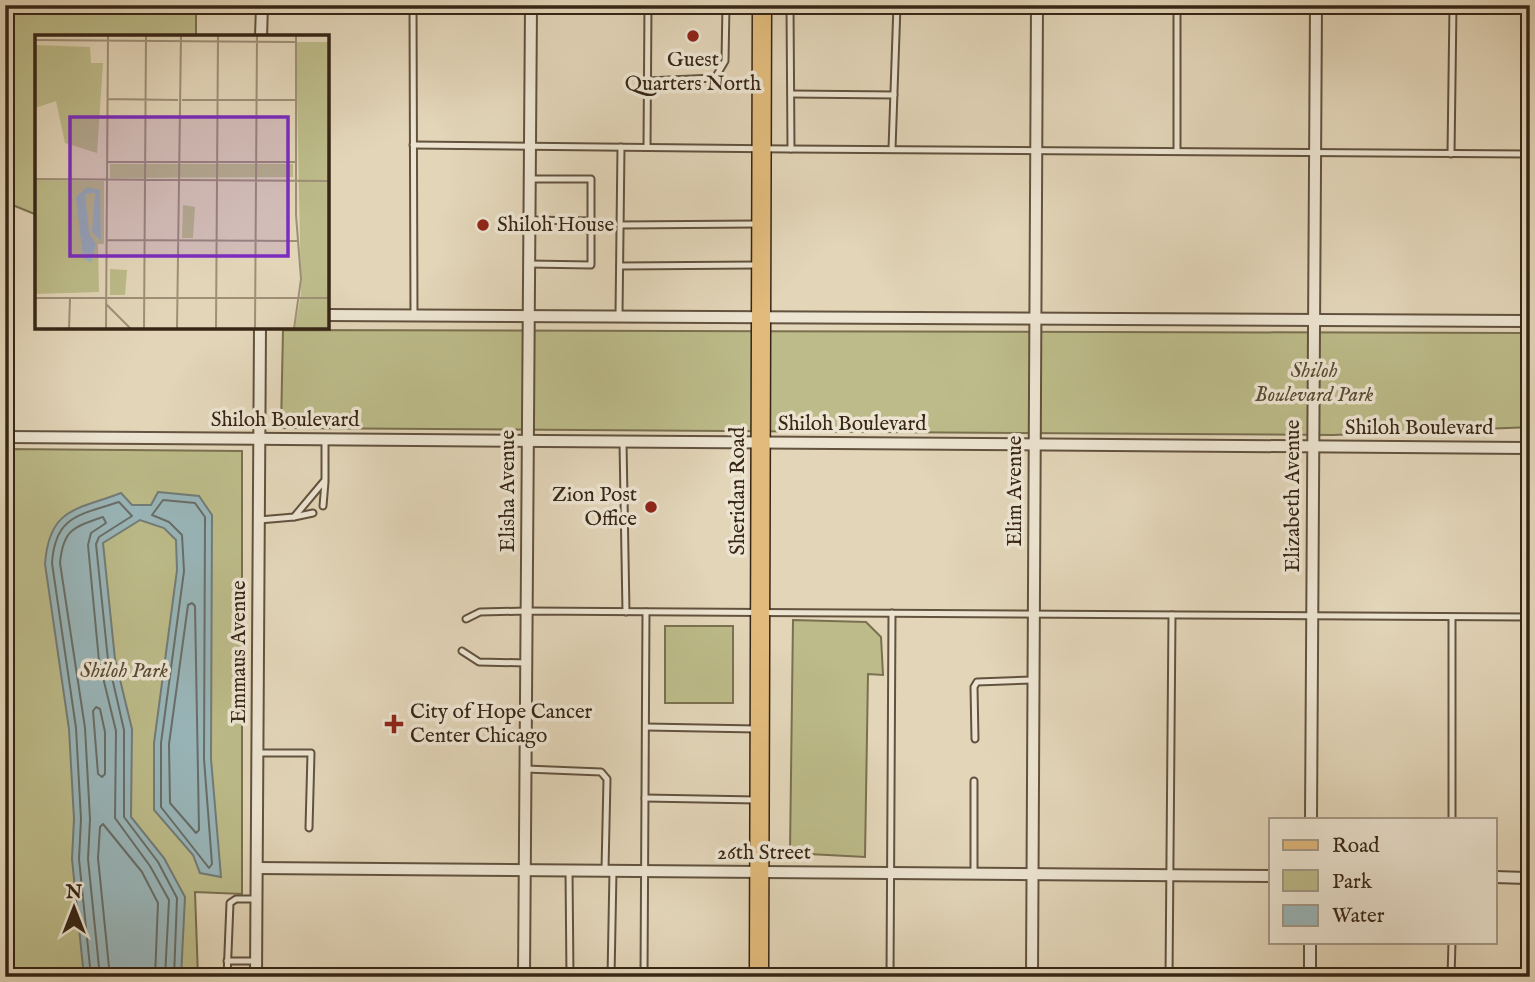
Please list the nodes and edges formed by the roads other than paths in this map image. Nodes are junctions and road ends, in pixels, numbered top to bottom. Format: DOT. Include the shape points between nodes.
graph roads {
  1 [pos="262,5"];
  2 [pos="413,5"];
  3 [pos="531,5"];
  4 [pos="648,5"];
  5 [pos="726,5"];
  6 [pos="762,5"];
  7 [pos="790,5"];
  8 [pos="897,5"];
  9 [pos="1037,5"];
  10 [pos="1177,5"];
  11 [pos="1316,5"];
  12 [pos="1453,5"];
  13 [pos="261,35"];
  14 [pos="647,81"];
  15 [pos="791,94"];
  16 [pos="894,95"];
  17 [pos="413,145"];
  18 [pos="530,146"];
  19 [pos="621,147"];
  20 [pos="647,147"];
  21 [pos="762,148"];
  22 [pos="791,149"];
  23 [pos="892,149"];
  24 [pos="1036,150"];
  25 [pos="1177,151"];
  26 [pos="1315,153"];
  27 [pos="1451,154"];
  28 [pos="1530,154"];
  29 [pos="530,179"];
  30 [pos="529,220"];
  31 [pos="591,220"];
  32 [pos="761,223"];
  33 [pos="620,225"];
  34 [pos="529,264"];
  35 [pos="761,265"];
  36 [pos="620,266"];
  37 [pos="329,315"];
  38 [pos="414,316"];
  39 [pos="529,316"];
  40 [pos="619,317"];
  41 [pos="761,317"];
  42 [pos="1035,319"];
  43 [pos="1314,320"];
  44 [pos="1530,321"];
  45 [pos="260,329"];
  46 [pos="5,437"];
  47 [pos="259,439"];
  48 [pos="326,439"];
  49 [pos="528,441"];
  50 [pos="623,442"];
  51 [pos="761,443"];
  52 [pos="1034,445"];
  53 [pos="1313,446"];
  54 [pos="1530,448"];
  55 [pos="325,480"];
  56 [pos="323,506"];
  57 [pos="313,513"];
  58 [pos="294,517"];
  59 [pos="259,520"];
  60 [pos="527,611"];
  61 [pos="626,612"];
  62 [pos="646,612"];
  63 [pos="760,612"];
  64 [pos="892,614"];
  65 [pos="1033,614"];
  66 [pos="1171,615"];
  67 [pos="1312,616"];
  68 [pos="1452,617"];
  69 [pos="1530,617"];
  70 [pos="466,619"];
  71 [pos="462,651"];
  72 [pos="526,663"];
  73 [pos="1033,680"];
  74 [pos="646,727"];
  75 [pos="760,729"];
  76 [pos="975,738"];
  77 [pos="258,753"];
  78 [pos="526,769"];
  79 [pos="974,781"];
  80 [pos="645,798"];
  81 [pos="760,800"];
  82 [pos="1311,818"];
  83 [pos="1452,818"];
  84 [pos="309,828"];
  85 [pos="257,868"];
  86 [pos="525,870"];
  87 [pos="569,870"];
  88 [pos="609,871"];
  89 [pos="645,871"];
  90 [pos="760,872"];
  91 [pos="891,873"];
  92 [pos="974,873"];
  93 [pos="1032,874"];
  94 [pos="1170,875"];
  95 [pos="1269,876"];
  96 [pos="1496,877"];
  97 [pos="1530,878"];
  98 [pos="257,899"];
  99 [pos="1310,944"];
  100 [pos="1451,944"];
  101 [pos="227,961"];
  102 [pos="256,961"];
  103 [pos="227,977"];
  104 [pos="256,977"];
  105 [pos="524,977"];
  106 [pos="570,977"];
  107 [pos="611,977"];
  108 [pos="644,977"];
  109 [pos="759,977"];
  110 [pos="890,977"];
  111 [pos="1032,977"];
  112 [pos="1169,977"];
  113 [pos="1310,977"];
  114 [pos="1451,977"];
  1 -- 13 [label="street"];
  2 -- 17 [label="lane"];
  3 -- 18 [label="street, Elisha Avenue"];
  4 -- 14 [label="lane"];
  5 -- 14 [label="lane" via="725,61 715,78"];
  6 -- 21 [label="main road, Sheridan Road"];
  7 -- 15 [label="lane"];
  8 -- 16 [label="lane"];
  9 -- 24 [label="street, Elim Avenue"];
  10 -- 25 [label="lane"];
  11 -- 26 [label="street, Elizabeth Avenue"];
  12 -- 27 [label="lane"];
  14 -- 20 [label="lane"];
  15 -- 16 [label="lane"];
  15 -- 22 [label="lane"];
  16 -- 23 [label="lane"];
  17 -- 18 [label="lane"];
  17 -- 38 [label="lane"];
  18 -- 19 [label="lane"];
  18 -- 29 [label="street, Elisha Avenue"];
  19 -- 20 [label="lane"];
  19 -- 33 [label="lane"];
  20 -- 21 [label="lane"];
  21 -- 22 [label="lane"];
  21 -- 32 [label="main road, Sheridan Road"];
  22 -- 23 [label="lane"];
  23 -- 24 [label="lane"];
  24 -- 25 [label="lane"];
  24 -- 42 [label="street, Elim Avenue"];
  25 -- 26 [label="lane"];
  26 -- 27 [label="lane"];
  26 -- 43 [label="street, Elizabeth Avenue"];
  27 -- 28 [label="lane"];
  29 -- 30 [label="street, Elisha Avenue"];
  29 -- 31 [label="lane" via="591,179"];
  30 -- 31 [label="lane"];
  30 -- 34 [label="street, Elisha Avenue"];
  31 -- 34 [label="lane" via="591,265"];
  32 -- 33 [label="lane"];
  32 -- 35 [label="main road, Sheridan Road"];
  33 -- 36 [label="lane"];
  34 -- 39 [label="street, Elisha Avenue"];
  35 -- 36 [label="lane"];
  35 -- 41 [label="main road, Sheridan Road"];
  36 -- 40 [label="lane"];
  37 -- 38 [label="street"];
  38 -- 39 [label="street"];
  39 -- 40 [label="street"];
  39 -- 49 [label="street, Elisha Avenue"];
  40 -- 41 [label="street"];
  41 -- 42 [label="street"];
  41 -- 51 [label="main road, Sheridan Road"];
  42 -- 43 [label="street"];
  42 -- 52 [label="street, Elim Avenue"];
  43 -- 44 [label="street"];
  43 -- 53 [label="street, Elizabeth Avenue"];
  45 -- 47 [label="street, Emmaus Avenue"];
  46 -- 47 [label="street, Shiloh Boulevard"];
  47 -- 48 [label="street, Shiloh Boulevard"];
  47 -- 59 [label="street, Emmaus Avenue"];
  48 -- 49 [label="street, Shiloh Boulevard"];
  48 -- 55 [label="lane"];
  49 -- 50 [label="street, Shiloh Boulevard"];
  49 -- 60 [label="street, Elisha Avenue"];
  50 -- 51 [label="street, Shiloh Boulevard"];
  50 -- 61 [label="lane"];
  51 -- 52 [label="street, Shiloh Boulevard"];
  51 -- 63 [label="main road, Sheridan Road"];
  52 -- 53 [label="street, Shiloh Boulevard"];
  52 -- 65 [label="street, Elim Avenue"];
  53 -- 54 [label="street, Shiloh Boulevard"];
  53 -- 67 [label="street, Elizabeth Avenue"];
  55 -- 56 [label="lane"];
  55 -- 58 [label="lane"];
  57 -- 58 [label="lane"];
  58 -- 59 [label="lane"];
  59 -- 77 [label="street, Emmaus Avenue"];
  60 -- 61 [label="lane"];
  60 -- 70 [label="lane" via="480,612"];
  60 -- 72 [label="street, Elisha Avenue"];
  61 -- 62 [label="lane"];
  62 -- 63 [label="lane"];
  62 -- 74 [label="lane"];
  63 -- 64 [label="lane"];
  63 -- 75 [label="main road, Sheridan Road"];
  64 -- 65 [label="lane"];
  64 -- 91 [label="lane"];
  65 -- 66 [label="lane"];
  65 -- 73 [label="street, Elim Avenue"];
  66 -- 67 [label="lane"];
  66 -- 94 [label="lane"];
  67 -- 68 [label="lane"];
  67 -- 82 [label="street, Elizabeth Avenue"];
  68 -- 69 [label="lane"];
  68 -- 83 [label="lane"];
  71 -- 72 [label="lane" via="480,662"];
  72 -- 78 [label="street, Elisha Avenue"];
  73 -- 76 [label="lane" via="977,682"];
  73 -- 93 [label="street, Elim Avenue"];
  74 -- 75 [label="lane"];
  74 -- 80 [label="lane"];
  75 -- 81 [label="main road, Sheridan Road"];
  77 -- 84 [label="lane" via="311,753"];
  77 -- 85 [label="street, Emmaus Avenue"];
  78 -- 86 [label="street, Elisha Avenue"];
  78 -- 88 [label="lane" via="601,772 607,779"];
  79 -- 92 [label="lane"];
  80 -- 81 [label="lane"];
  80 -- 89 [label="lane"];
  81 -- 90 [label="main road, Sheridan Road"];
  85 -- 86 [label="street, 26th Street"];
  85 -- 98 [label="street, Emmaus Avenue"];
  86 -- 87 [label="street, 26th Street"];
  86 -- 105 [label="street, Elisha Avenue"];
  87 -- 88 [label="street, 26th Street"];
  87 -- 106 [label="lane"];
  88 -- 89 [label="street, 26th Street"];
  88 -- 107 [label="lane"];
  89 -- 90 [label="street, 26th Street"];
  89 -- 108 [label="lane"];
  90 -- 91 [label="street, 26th Street"];
  90 -- 109 [label="main road, Sheridan Road"];
  91 -- 92 [label="street, 26th Street"];
  91 -- 110 [label="lane"];
  92 -- 93 [label="street, 26th Street"];
  93 -- 94 [label="street, 26th Street"];
  93 -- 111 [label="street, Elim Avenue"];
  94 -- 95 [label="street, 26th Street"];
  94 -- 112 [label="lane"];
  96 -- 97 [label="street"];
  98 -- 101 [label="lane" via="230,903"];
  98 -- 102 [label="street, Emmaus Avenue"];
  99 -- 113 [label="street"];
  100 -- 114 [label="lane"];
  101 -- 102 [label="lane"];
  101 -- 103 [label="lane"];
  102 -- 104 [label="street, Emmaus Avenue"];
}
